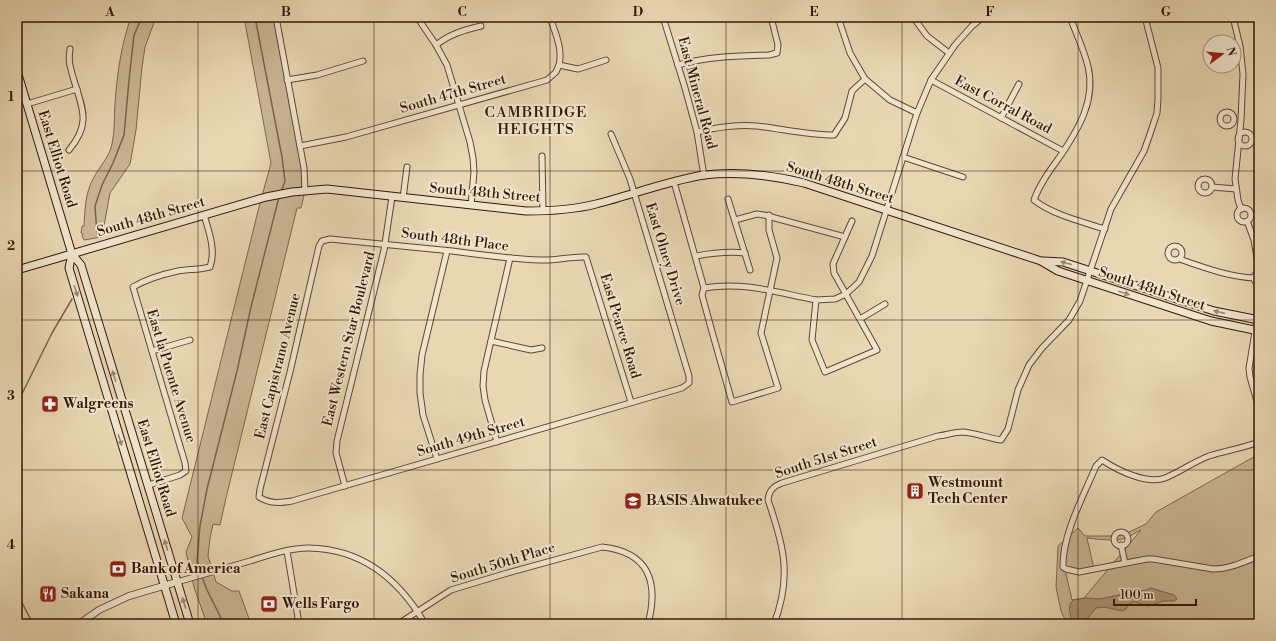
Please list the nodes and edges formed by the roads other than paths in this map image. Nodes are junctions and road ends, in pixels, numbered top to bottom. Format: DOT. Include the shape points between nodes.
graph roads {
  1 [pos="276,17"];
  2 [pos="417,17"];
  3 [pos="550,17"];
  4 [pos="663,17"];
  5 [pos="771,17"];
  6 [pos="838,17"];
  7 [pos="913,17"];
  8 [pos="983,17"];
  9 [pos="1070,17"];
  10 [pos="1145,17"];
  11 [pos="1234,17"];
  12 [pos="481,26"];
  13 [pos="1235,34"];
  14 [pos="436,45"];
  15 [pos="70,49"];
  16 [pos="949,53"];
  17 [pos="606,60"];
  18 [pos="362,61"];
  19 [pos="559,65"];
  20 [pos="678,65"];
  21 [pos="1242,70"];
  22 [pos="17,71"];
  23 [pos="865,79"];
  24 [pos="287,80"];
  25 [pos="931,80"];
  26 [pos="1019,84"];
  27 [pos="77,89"];
  28 [pos="27,104"];
  29 [pos="458,104"];
  30 [pos="916,113"];
  31 [pos="1001,118"];
  32 [pos="1233,120"];
  33 [pos="1241,120"];
  34 [pos="697,132"];
  35 [pos="611,134"];
  36 [pos="300,146"];
  37 [pos="69,150"];
  38 [pos="1063,151"];
  39 [pos="542,156"];
  40 [pos="903,157"];
  41 [pos="407,167"];
  42 [pos="704,176"];
  43 [pos="963,177"];
  44 [pos="674,182"];
  45 [pos="1212,187"];
  46 [pos="1236,189"];
  47 [pos="305,190"];
  48 [pos="634,194"];
  49 [pos="392,197"];
  50 [pos="403,198"];
  51 [pos="728,199"];
  52 [pos="471,205"];
  53 [pos="1242,209"];
  54 [pos="886,210"];
  55 [pos="543,211"];
  56 [pos="204,215"];
  57 [pos="769,215"];
  58 [pos="735,220"];
  59 [pos="852,221"];
  60 [pos="1247,222"];
  61 [pos="1105,229"];
  62 [pos="845,236"];
  63 [pos="322,241"];
  64 [pos="385,244"];
  65 [pos="447,251"];
  66 [pos="72,254"];
  67 [pos="745,254"];
  68 [pos="696,256"];
  69 [pos="586,257"];
  70 [pos="510,258"];
  71 [pos="1180,258"];
  72 [pos="1041,261"];
  73 [pos="17,270"];
  74 [pos="750,270"];
  75 [pos="1090,271"];
  76 [pos="1259,271"];
  77 [pos="1254,278"];
  78 [pos="1087,281"];
  79 [pos="1259,284"];
  80 [pos="704,288"];
  81 [pos="770,290"];
  82 [pos="1259,290"];
  83 [pos="846,294"];
  84 [pos="816,300"];
  85 [pos="885,304"];
  86 [pos="860,319"];
  87 [pos="1258,320"];
  88 [pos="1257,331"];
  89 [pos="190,340"];
  90 [pos="490,341"];
  91 [pos="542,348"];
  92 [pos="152,351"];
  93 [pos="689,383"];
  94 [pos="121,399"];
  95 [pos="109,402"];
  96 [pos="631,402"];
  97 [pos="1258,405"];
  98 [pos="497,442"];
  99 [pos="1259,442"];
  100 [pos="437,459"];
  101 [pos="149,485"];
  102 [pos="345,486"];
  103 [pos="259,497"];
  104 [pos="1121,545"];
  105 [pos="287,551"];
  106 [pos="1259,556"];
  107 [pos="1125,563"];
  108 [pos="177,582"];
  109 [pos="164,586"];
  110 [pos="418,612"];
  111 [pos="79,624"];
  112 [pos="176,624"];
  113 [pos="190,624"];
  114 [pos="299,624"];
  115 [pos="398,624"];
  116 [pos="425,624"];
  117 [pos="648,624"];
  118 [pos="774,624"];
  1 -- 24 [label="street"];
  2 -- 14 [label="street"];
  3 -- 19 [label="street" via="560,50"];
  4 -- 20 [label="street, East Mineral Road"];
  5 -- 20 [label="street" via="778,45 777,53 768,56 714,57"];
  6 -- 23 [label="street" via="850,53"];
  7 -- 16 [label="street" via="927,36"];
  8 -- 16 [label="street"];
  9 -- 38 [label="street" via="1088,66 1090,94 1081,121"];
  10 -- 61 [label="street" via="1158,68 1157,114 1144,151 1111,209"];
  11 -- 13 [label="street"];
  12 -- 14 [label="street" via="457,32"];
  14 -- 29 [label="street" via="447,65"];
  15 -- 27 [label="street" via="68,59"];
  16 -- 25 [label="street"];
  17 -- 19 [label="street" via="578,69"];
  18 -- 24 [label="street" via="317,75"];
  19 -- 29 [label="street, South 47th Street" via="556,72 547,80"];
  20 -- 34 [label="street, East Mineral Road"];
  21 -- 33 [label="street"];
  22 -- 28 [label="main road, East Elliot Road"];
  23 -- 30 [label="street" via="890,100"];
  23 -- 34 [label="street" via="852,91 845,118 834,135 756,126 722,126"];
  24 -- 36 [label="street"];
  25 -- 30 [label="street"];
  25 -- 31 [label="street, East Corral Road"];
  26 -- 31 [label="street"];
  27 -- 28 [label="street"];
  27 -- 37 [label="street" via="83,111 83,124 81,133"];
  28 -- 66 [label="main road, East Elliot Road"];
  29 -- 36 [label="street, South 47th Street" via="346,137"];
  29 -- 52 [label="street" via="473,158"];
  30 -- 40 [label="street"];
  31 -- 38 [label="street, East Corral Road"];
  32 -- 33 [label="street"];
  33 -- 46 [label="street"];
  34 -- 42 [label="street, East Mineral Road"];
  35 -- 48 [label="street, East Olney Drive"];
  36 -- 47 [label="street"];
  38 -- 61 [label="street" via="1034,200 1073,219"];
  39 -- 55 [label="street"];
  40 -- 43 [label="street"];
  40 -- 54 [label="street"];
  41 -- 50 [label="street"];
  42 -- 44 [label="main road, South 48th Street"];
  42 -- 54 [label="main road, South 48th Street" via="749,174 786,179"];
  44 -- 48 [label="main road, South 48th Street"];
  44 -- 68 [label="street"];
  45 -- 46 [label="street"];
  46 -- 53 [label="street"];
  47 -- 49 [label="main road, South 48th Street" via="327,189"];
  47 -- 56 [label="main road, South 48th Street" via="273,195"];
  48 -- 55 [label="main road, South 48th Street" via="575,208"];
  48 -- 93 [label="street, East Olney Drive"];
  49 -- 50 [label="main road, South 48th Street"];
  49 -- 64 [label="street, East Western Star Boulevard"];
  50 -- 52 [label="main road, South 48th Street"];
  51 -- 58 [label="street"];
  52 -- 55 [label="main road, South 48th Street"];
  53 -- 60 [label="street" via="1250,212 1251,216"];
  53 -- 60 [label="street" via="1238,218"];
  54 -- 72 [label="main road, South 48th Street"];
  54 -- 83 [label="street" via="872,256 859,282"];
  56 -- 66 [label="main road, South 48th Street"];
  56 -- 92 [label="street, East la Puente Avenue" via="210,237 210,267 178,271 140,282 133,287"];
  57 -- 58 [label="street" via="757,214"];
  57 -- 62 [label="street"];
  57 -- 81 [label="street" via="769,230 777,258"];
  58 -- 67 [label="street"];
  59 -- 62 [label="street"];
  60 -- 76 [label="street" via="1254,240"];
  61 -- 75 [label="street"];
  62 -- 83 [label="street" via="833,269"];
  63 -- 64 [label="street, South 48th Place" via="330,239"];
  63 -- 103 [label="street, East Capistrano Avenue"];
  64 -- 65 [label="street, South 48th Place"];
  64 -- 102 [label="street, East Western Star Boulevard" via="337,441 336,453"];
  65 -- 70 [label="street, South 48th Place"];
  65 -- 100 [label="street" via="422,355 420,375 423,415"];
  66 -- 73 [label="main road, South 48th Street"];
  94 -- 66 [label="main road, East Elliot Road, one-way" via="81,265"];
  66 -- 95 [label="main road, East Elliot Road, one-way" via="69,268"];
  67 -- 68 [label="street" via="734,252"];
  67 -- 74 [label="street"];
  68 -- 80 [label="street"];
  69 -- 70 [label="street, South 48th Place" via="547,260"];
  69 -- 96 [label="street, East Pearce Road"];
  70 -- 90 [label="street"];
  71 -- 77 [label="street" via="1226,274"];
  75 -- 72 [label="main road, South 48th Street, one-way" via="1063,262"];
  72 -- 78 [label="main road, South 48th Street" via="1058,271"];
  75 -- 78 [label="street"];
  87 -- 75 [label="main road, South 48th Street, one-way" via="1214,311"];
  76 -- 77 [label="street"];
  77 -- 79 [label="street"];
  78 -- 88 [label="main road, South 48th Street, one-way" via="1211,321"];
  78 -- 118 [label="street, South 51st Street" via="1080,301 1069,320 1029,365 1018,390 1008,429 1001,440 962,432 938,436 782,483 772,489 768,500 783,549 785,569 783,591"];
  80 -- 81 [label="street" via="732,285"];
  80 -- 81 [label="street" via="702,295 732,402 778,388 761,333"];
  81 -- 84 [label="street"];
  82 -- 87 [label="street"];
  83 -- 84 [label="street" via="835,299"];
  83 -- 86 [label="street"];
  84 -- 86 [label="street" via="812,340 825,372 876,350"];
  85 -- 86 [label="street"];
  87 -- 88 [label="street"];
  88 -- 97 [label="street" via="1249,368"];
  89 -- 92 [label="street"];
  90 -- 91 [label="street" via="531,350"];
  90 -- 98 [label="street" via="483,386"];
  92 -- 101 [label="street, East la Puente Avenue" via="186,471"];
  93 -- 96 [label="street, South 49th Street" via="682,388"];
  94 -- 95 [label="main road"];
  94 -- 101 [label="main road, East Elliot Road"];
  95 -- 109 [label="main road, East Elliot Road, one-way"];
  96 -- 98 [label="street, South 49th Street"];
  98 -- 100 [label="street, South 49th Street"];
  99 -- 107 [label="street" via="1208,457 1157,480 1139,478 1102,460 1096,466 1072,523 1063,567 1079,572"];
  100 -- 102 [label="street, South 49th Street"];
  108 -- 101 [label="main road, East Elliot Road, one-way"];
  102 -- 103 [label="street, South 49th Street" via="284,503 265,501"];
  104 -- 107 [label="street"];
  105 -- 108 [label="street"];
  105 -- 110 [label="street" via="309,548 326,550 346,554 362,561 391,579"];
  105 -- 114 [label="street"];
  106 -- 107 [label="street" via="1218,569 1153,559"];
  108 -- 109 [label="street"];
  113 -- 108 [label="main road, East Elliot Road, one-way"];
  109 -- 111 [label="street" via="129,596 99,610"];
  109 -- 112 [label="main road, East Elliot Road"];
  110 -- 115 [label="street, South 50th Place"];
  110 -- 116 [label="street"];
  110 -- 117 [label="street, South 50th Place" via="451,590 602,547 632,556 647,572 653,598"];
}
